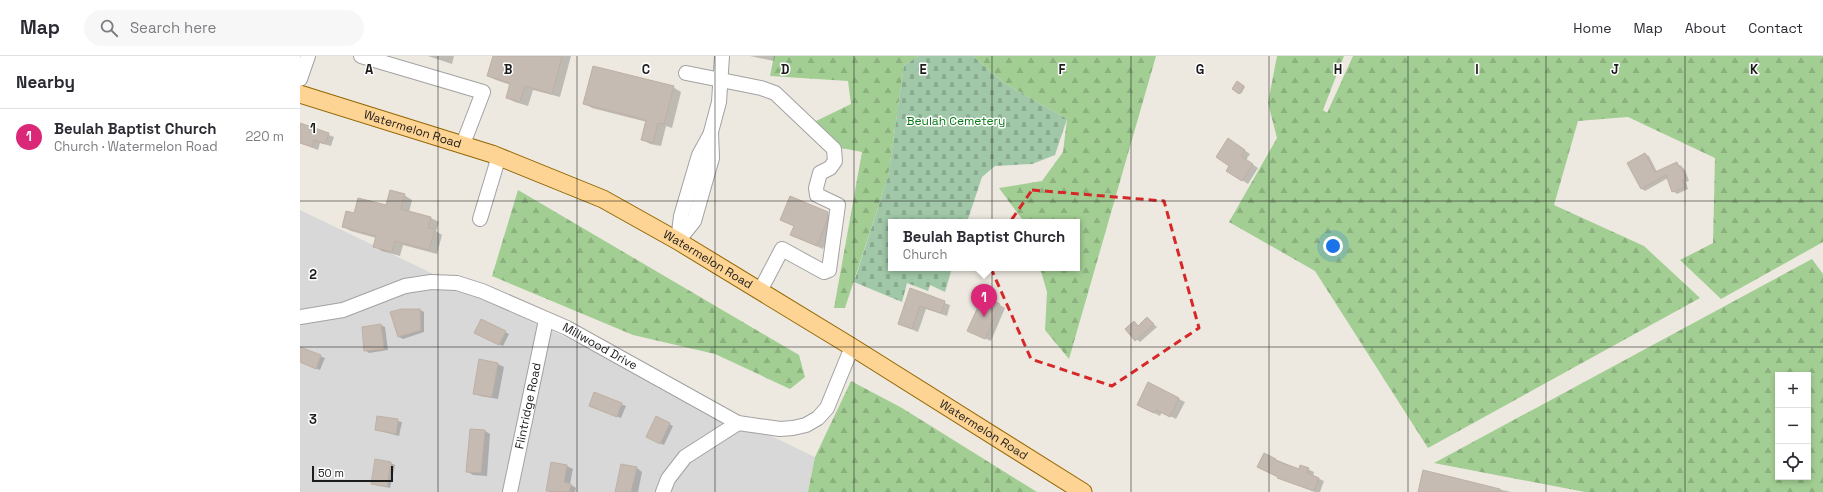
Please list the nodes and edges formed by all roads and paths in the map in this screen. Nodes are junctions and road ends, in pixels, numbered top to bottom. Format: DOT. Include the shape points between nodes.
graph roads {
  1 [pos="308,56"];
  2 [pos="361,56"];
  3 [pos="722,56"];
  4 [pos="686,73"];
  5 [pos="300,79"];
  6 [pos="721,81"];
  7 [pos="300,94"];
  8 [pos="463,144"];
  9 [pos="499,156"];
  10 [pos="480,219"];
  11 [pos="678,241"];
  12 [pos="760,291"];
  13 [pos="300,318"];
  14 [pos="546,320"];
  15 [pos="852,347"];
  16 [pos="738,423"];
  17 [pos="510,492"];
  18 [pos="663,492"];
  19 [pos="1083,492"];
  1 -- 5 [label="street"];
  2 -- 8 [label="street" via="483,92"];
  3 -- 6 [label="street"];
  4 -- 6 [label="street"];
  6 -- 11 [label="street" via="719,102 711,132 699,154 681,216"];
  6 -- 12 [label="street" via="775,92 834,149 835,161 830,168 820,173 816,188 817,194 838,205 829,270 824,272 782,249"];
  7 -- 8 [label="main road, Watermelon Road"];
  8 -- 9 [label="main road, Watermelon Road"];
  9 -- 10 [label="street"];
  9 -- 11 [label="main road, Watermelon Road" via="603,199"];
  11 -- 12 [label="main road, Watermelon Road"];
  12 -- 15 [label="main road, Watermelon Road"];
  13 -- 14 [label="street, Millwood Drive" via="344,310 404,286 444,282 457,283 482,291"];
  14 -- 16 [label="street, Millwood Drive" via="579,334"];
  14 -- 17 [label="street, Flintridge Road"];
  15 -- 16 [label="street, Millwood Drive" via="826,408 812,422 800,427 780,429"];
  15 -- 19 [label="main road, Watermelon Road"];
  16 -- 18 [label="street" via="685,457 668,479"];
}
